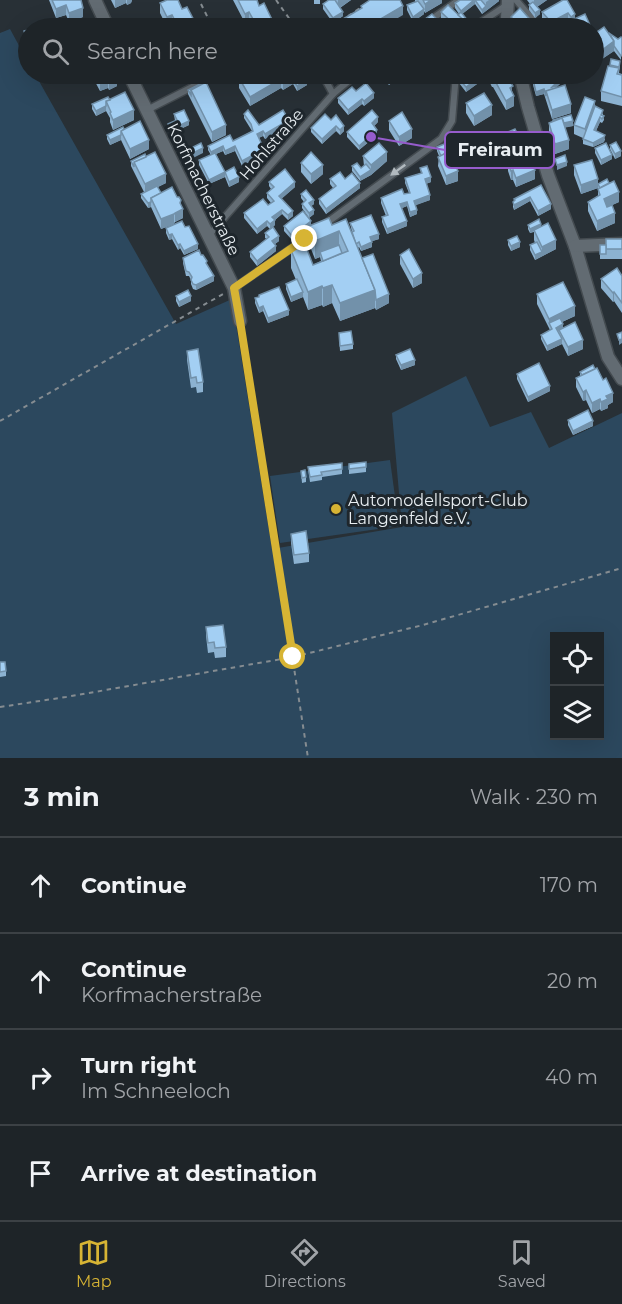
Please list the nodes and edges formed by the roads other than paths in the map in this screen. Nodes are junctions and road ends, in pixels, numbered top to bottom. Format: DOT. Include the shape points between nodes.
graph roads {
  1 [pos="95,0"];
  2 [pos="459,0"];
  3 [pos="510,2"];
  4 [pos="103,18"];
  5 [pos="433,18"];
  6 [pos="487,18"];
  7 [pos="507,18"];
  8 [pos="528,18"];
  9 [pos="134,84"];
  10 [pos="198,84"];
  11 [pos="328,84"];
  12 [pos="345,84"];
  13 [pos="455,84"];
  14 [pos="522,84"];
  15 [pos="333,94"];
  16 [pos="147,110"];
  17 [pos="208,235"];
  18 [pos="622,244"];
  19 [pos="575,246"];
  20 [pos="234,288"];
  21 [pos="240,321"];
  22 [pos="622,379"];
  1 -- 4 [label="street"];
  2 -- 5 [label="lane"];
  3 -- 6 [label="lane"];
  3 -- 7 [label="street"];
  3 -- 8 [label="lane"];
  9 -- 16 [label="street, Korfmacherstraße"];
  10 -- 16 [label="lane"];
  11 -- 15 [label="lane"];
  12 -- 15 [label="lane, Hohlstraße"];
  13 -- 20 [label="lane, one-way" via="452,121 441,139"];
  14 -- 19 [label="street" via="548,175"];
  15 -- 17 [label="lane, Hohlstraße"];
  16 -- 17 [label="street, Korfmacherstraße"];
  17 -- 20 [label="street, Korfmacherstraße"];
  18 -- 19 [label="street"];
  19 -- 22 [label="street" via="608,357"];
  20 -- 21 [label="street, Korfmacherstraße"];
}
